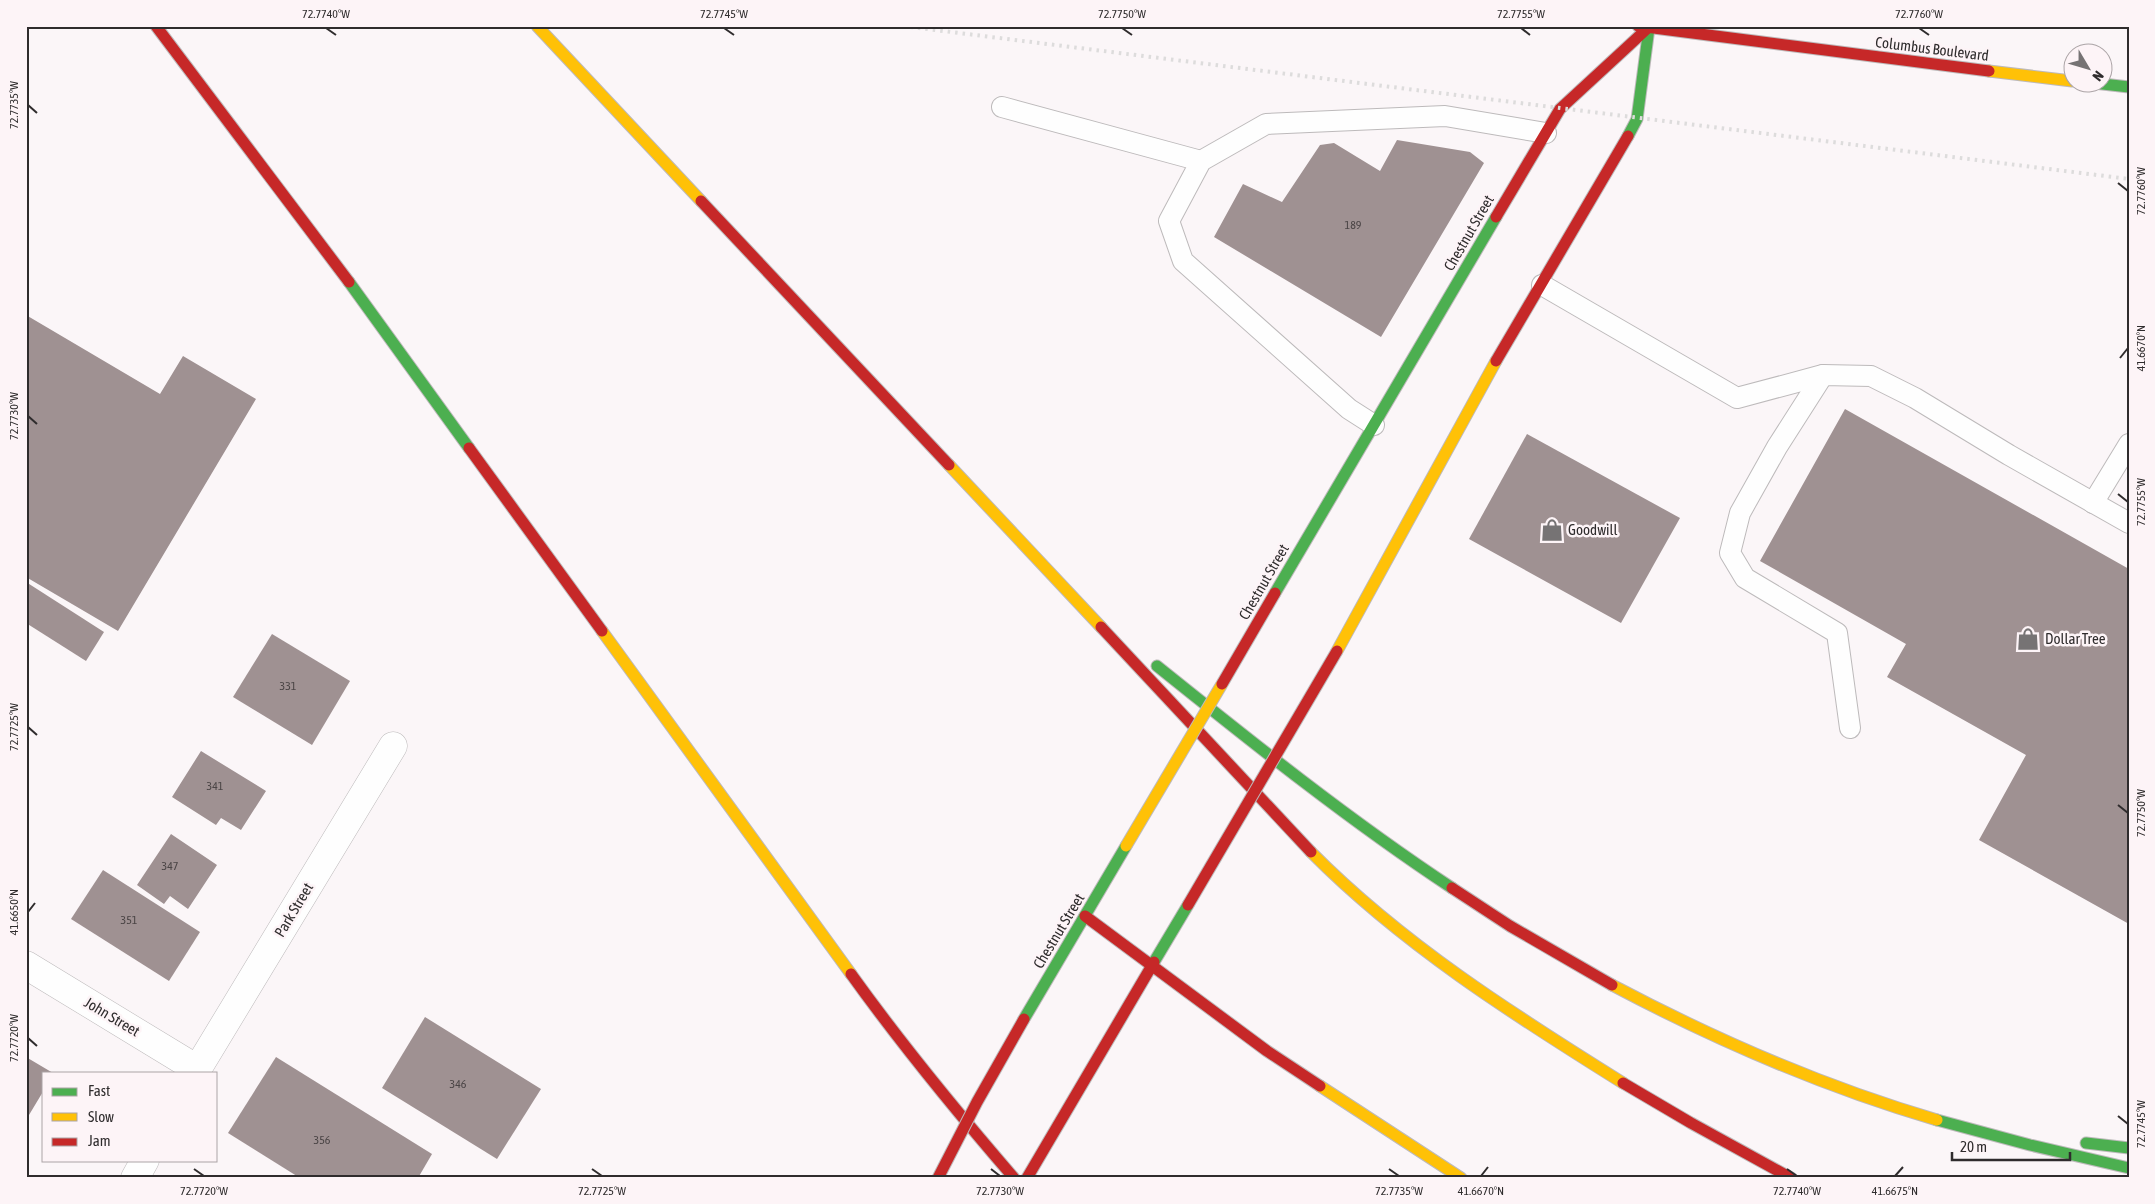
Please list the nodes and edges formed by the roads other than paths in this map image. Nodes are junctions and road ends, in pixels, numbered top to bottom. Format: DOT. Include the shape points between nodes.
graph roads {
  1 [pos="156,26"];
  2 [pos="537,26"];
  3 [pos="1646,27"];
  4 [pos="2062,80"];
  5 [pos="2112,85"];
  6 [pos="2129,87"];
  7 [pos="1002,107"];
  8 [pos="1546,133"];
  9 [pos="1200,161"];
  10 [pos="1542,285"];
  11 [pos="1823,375"];
  12 [pos="1374,425"];
  13 [pos="2129,444"];
  14 [pos="2093,503"];
  15 [pos="2129,524"];
  16 [pos="1073,597"];
  17 [pos="1850,728"];
  18 [pos="393,746"];
  19 [pos="1085,916"];
  20 [pos="26,965"];
  21 [pos="1152,966"];
  22 [pos="196,1071"];
  23 [pos="1954,1126"];
  24 [pos="2056,1139"];
  25 [pos="2074,1142"];
  26 [pos="2129,1148"];
  27 [pos="144,1162"];
  28 [pos="2129,1168"];
  29 [pos="135,1178"];
  30 [pos="938,1178"];
  31 [pos="1014,1178"];
  32 [pos="1027,1178"];
  33 [pos="1461,1178"];
  34 [pos="1791,1178"];
  1 -- 31 [label="main road" via="324,247 882,1018"];
  2 -- 16 [label="main road"];
  3 -- 4 [label="main road, Columbus Boulevard"];
  3 -- 8 [label="main road, Chestnut Street" via="1560,109"];
  3 -- 10 [label="main road" via="1636,119"];
  5 -- 6 [label="main road"];
  7 -- 9 [label="lane"];
  8 -- 9 [label="lane" via="1445,116 1266,124"];
  8 -- 12 [label="main road, Chestnut Street"];
  9 -- 12 [label="lane" via="1169,221 1183,261 1349,409"];
  10 -- 11 [label="lane" via="1737,398"];
  10 -- 21 [label="main road, bridge" via="1479,391 1337,652"];
  11 -- 14 [label="lane" via="1871,376 1915,398"];
  11 -- 17 [label="lane" via="1740,513 1730,553 1745,578 1837,633"];
  12 -- 19 [label="main road, Chestnut Street, bridge"];
  13 -- 14 [label="lane"];
  14 -- 15 [label="lane"];
  16 -- 23 [label="main road" via="1278,761 1400,851 1483,908 1574,963 1631,995 1740,1048 1859,1096"];
  16 -- 34 [label="main road" via="1306,849 1377,912 1481,991 1566,1048 1658,1105"];
  18 -- 22 [label="street, Park Street"];
  19 -- 21 [label="main road"];
  19 -- 30 [label="main road, Chestnut Street, bridge" via="977,1102"];
  20 -- 22 [label="street, John Street"];
  21 -- 32 [label="main road"];
  21 -- 33 [label="main road" via="1310,1080"];
  23 -- 24 [label="main road"];
  23 -- 28 [label="main road"];
  25 -- 26 [label="main road"];
  27 -- 29 [label="street"];
}
